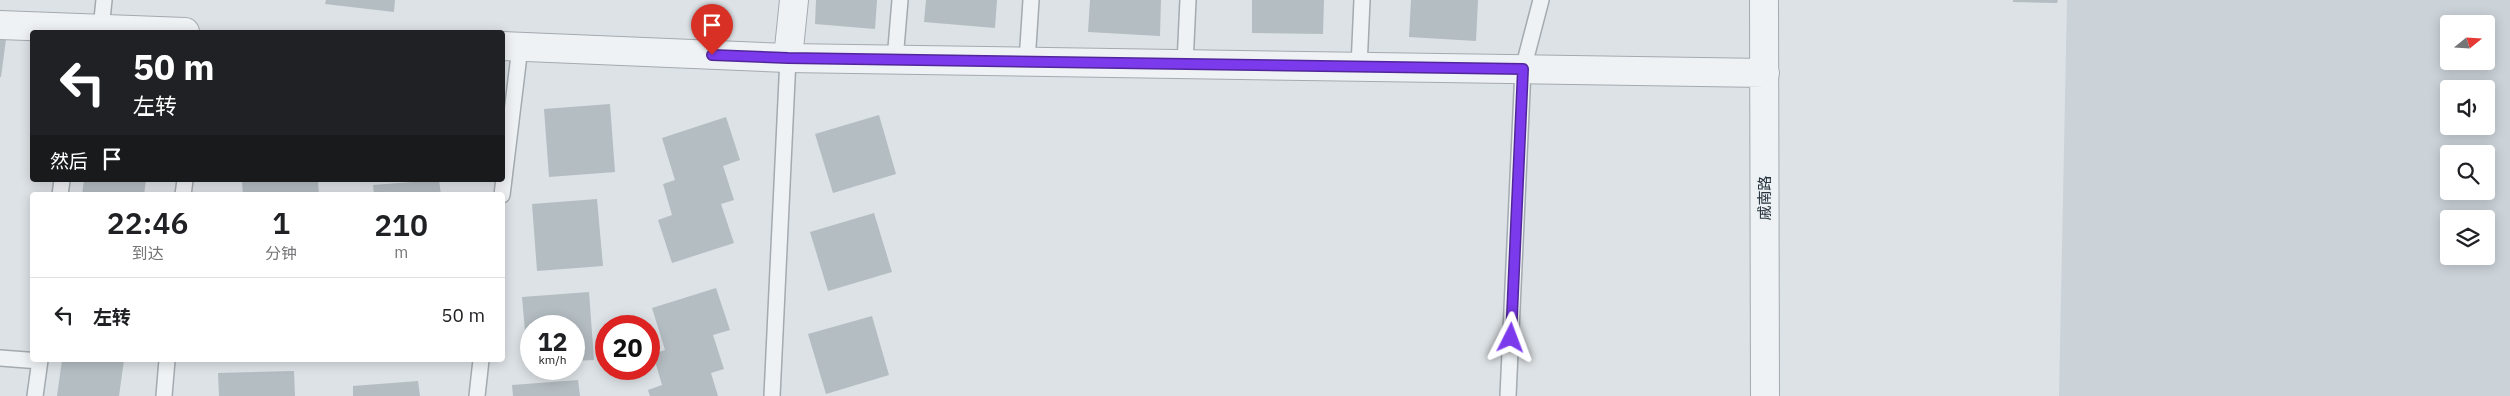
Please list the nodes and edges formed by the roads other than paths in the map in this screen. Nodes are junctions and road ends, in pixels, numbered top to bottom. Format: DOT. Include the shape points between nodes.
graph roads {
  1 [pos="104,0"];
  2 [pos="794,0"];
  3 [pos="900,0"];
  4 [pos="1031,0"];
  5 [pos="1188,0"];
  6 [pos="1362,0"];
  7 [pos="1540,0"];
  8 [pos="1764,0"];
  9 [pos="0,25"];
  10 [pos="87,30"];
  11 [pos="511,46"];
  12 [pos="788,58"];
  13 [pos="895,60"];
  14 [pos="1027,62"];
  15 [pos="1185,64"];
  16 [pos="1359,67"];
  17 [pos="1523,69"];
  18 [pos="1764,72"];
  19 [pos="505,145"];
  20 [pos="0,358"];
  21 [pos="30,360"];
  22 [pos="40,362"];
  23 [pos="168,362"];
  24 [pos="482,362"];
  25 [pos="36,396"];
  26 [pos="164,396"];
  27 [pos="477,396"];
  28 [pos="772,396"];
  29 [pos="1508,396"];
  30 [pos="1765,396"];
  1 -- 10 [label="lane"];
  2 -- 12 [label="street"];
  3 -- 13 [label="lane"];
  4 -- 14 [label="lane"];
  5 -- 15 [label="lane"];
  6 -- 16 [label="lane"];
  7 -- 17 [label="lane"];
  8 -- 18 [label="street, 戚南路"];
  9 -- 10 [label="street"];
  11 -- 12 [label="street"];
  11 -- 19 [label="lane"];
  12 -- 13 [label="street"];
  12 -- 28 [label="lane"];
  13 -- 14 [label="street"];
  14 -- 15 [label="street"];
  15 -- 16 [label="street"];
  16 -- 17 [label="street"];
  17 -- 18 [label="street"];
  17 -- 29 [label="lane"];
  18 -- 30 [label="street, 戚南路"];
  20 -- 21 [label="lane"];
  22 -- 25 [label="lane"];
  23 -- 26 [label="lane"];
  24 -- 27 [label="lane"];
}
